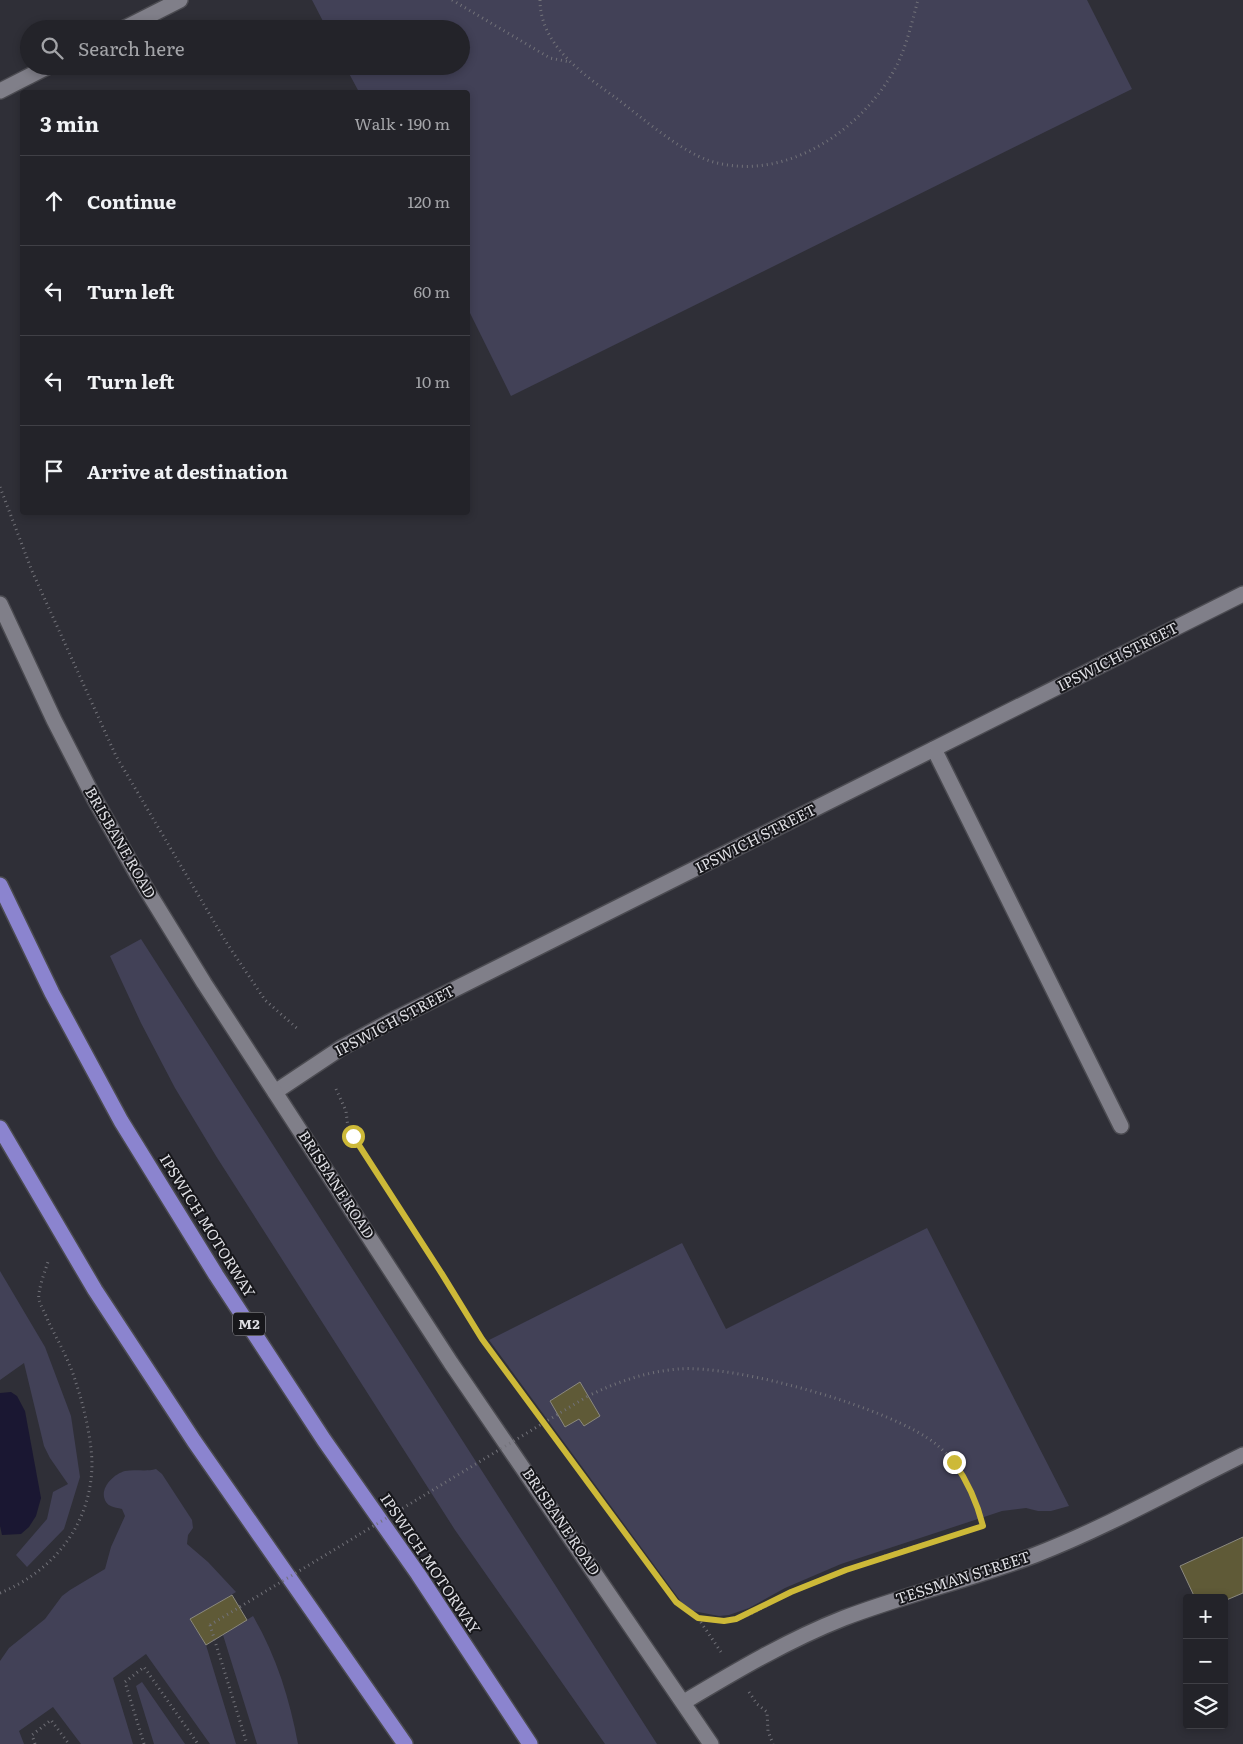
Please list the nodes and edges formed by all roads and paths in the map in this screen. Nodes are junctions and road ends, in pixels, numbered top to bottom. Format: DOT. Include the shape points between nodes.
graph roads {
  1 [pos="180,0"];
  2 [pos="452,0"];
  3 [pos="540,0"];
  4 [pos="918,0"];
  5 [pos="141,20"];
  6 [pos="570,62"];
  7 [pos="31,75"];
  8 [pos="0,91"];
  9 [pos="0,487"];
  10 [pos="1243,594"];
  11 [pos="0,604"];
  12 [pos="934,749"];
  13 [pos="0,885"];
  14 [pos="299,1030"];
  15 [pos="336,1089"];
  16 [pos="275,1092"];
  17 [pos="1122,1126"];
  18 [pos="0,1128"];
  19 [pos="57,1226"];
  20 [pos="1243,1455"];
  21 [pos="0,1593"];
  22 [pos="684,1702"];
  23 [pos="757,1704"];
  24 [pos="35,1744"];
  25 [pos="69,1744"];
  26 [pos="144,1744"];
  27 [pos="198,1744"];
  28 [pos="247,1744"];
  29 [pos="405,1744"];
  30 [pos="530,1744"];
  31 [pos="711,1744"];
  32 [pos="773,1744"];
  1 -- 5 [label="street"];
  2 -- 6 [label="path" via="550,58"];
  3 -- 6 [label="path" via="546,30"];
  4 -- 6 [label="path" via="909,36 897,65 874,100 825,142 798,157 759,166 731,166 686,150"];
  7 -- 8 [label="street"];
  9 -- 14 [label="path" via="32,571 116,756 259,992"];
  10 -- 12 [label="street, IPSWICH STREET"];
  11 -- 16 [label="street, BRISBANE ROAD" via="94,798 204,983"];
  12 -- 16 [label="street, IPSWICH STREET" via="391,1021 340,1048"];
  12 -- 17 [label="street"];
  13 -- 30 [label="highway, IPSWICH MOTORWAY / M2" via="52,993 121,1122 216,1275"];
  15 -- 28 [label="path, bridge" via="346,1111 348,1128 482,1339 676,1602 686,1611 711,1621 736,1619 846,1570 983,1526 967,1481 954,1462 918,1431 897,1421 846,1402 713,1370 680,1369 648,1373 617,1382 588,1396 210,1625"];
  16 -- 22 [label="street, BRISBANE ROAD" via="451,1363"];
  18 -- 19 [label="highway"];
  19 -- 21 [label="path" via="38,1298 76,1382 90,1441 90,1488 84,1511 61,1551 27,1580"];
  19 -- 29 [label="highway" via="194,1441"];
  20 -- 22 [label="street, TESSMAN STREET" via="1035,1555 879,1605 810,1632"];
  22 -- 31 [label="street, BRISBANE ROAD"];
  23 -- 32 [label="path" via="767,1712 768,1731"];
  24 -- 25 [label="path" via="32,1735 51,1720"];
  26 -- 27 [label="path" via="125,1682 144,1668"];
}
